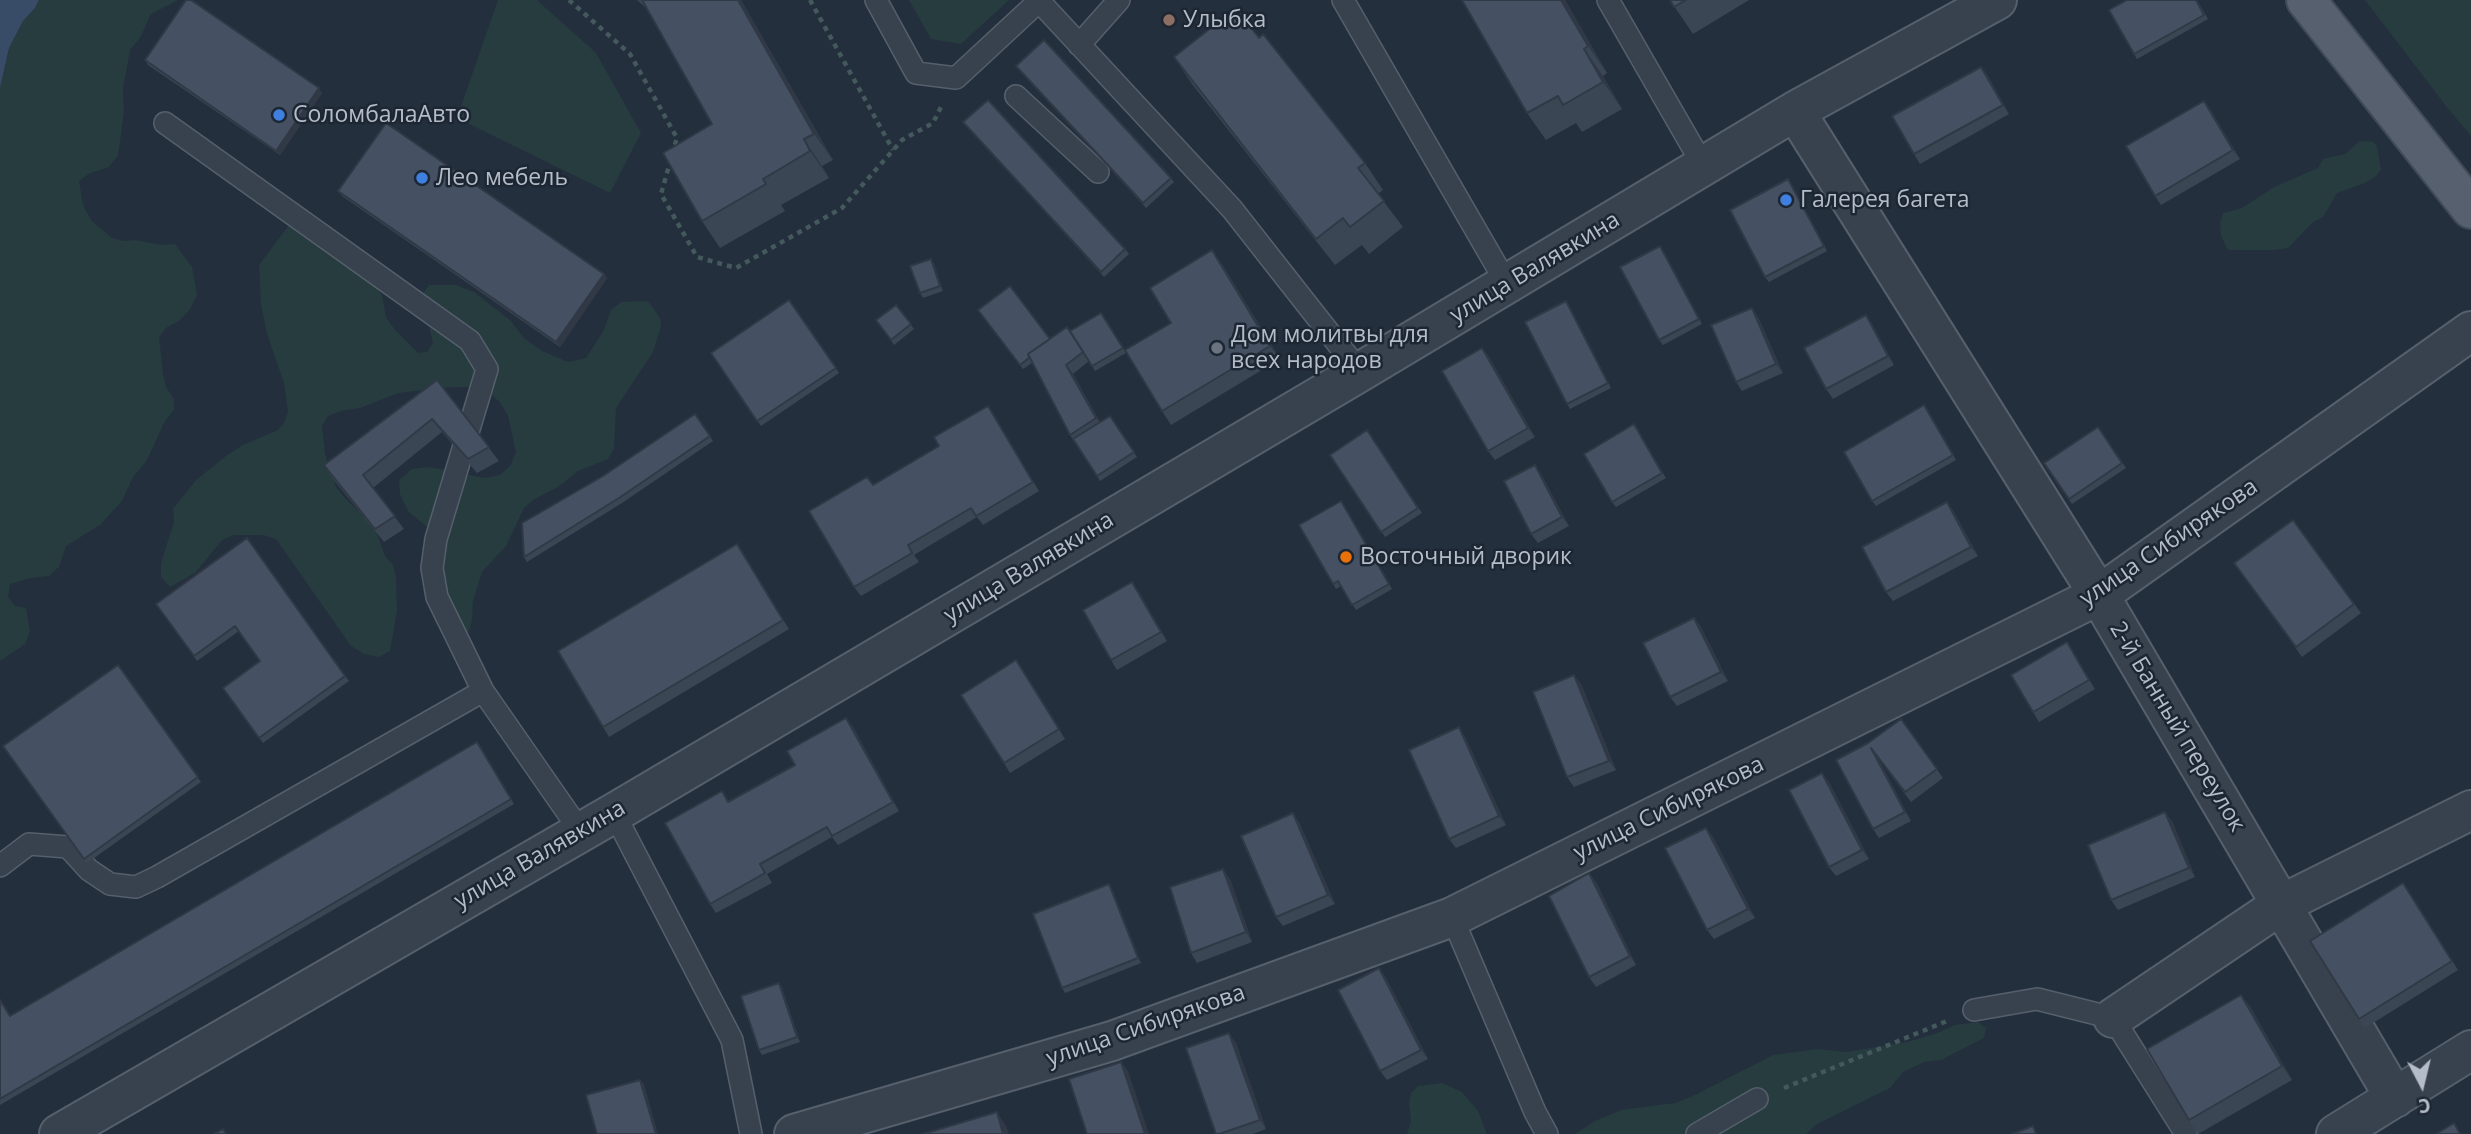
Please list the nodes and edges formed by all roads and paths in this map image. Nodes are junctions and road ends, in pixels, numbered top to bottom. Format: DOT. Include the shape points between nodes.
graph roads {
  1 [pos="569,0"];
  2 [pos="810,0"];
  3 [pos="876,0"];
  4 [pos="1119,0"];
  5 [pos="1343,0"];
  6 [pos="1608,0"];
  7 [pos="1997,0"];
  8 [pos="2306,0"];
  9 [pos="1079,45"];
  10 [pos="956,78"];
  11 [pos="1016,96"];
  12 [pos="1795,111"];
  13 [pos="164,123"];
  14 [pos="893,150"];
  15 [pos="1704,167"];
  16 [pos="1098,172"];
  17 [pos="2471,209"];
  18 [pos="1507,284"];
  19 [pos="2471,331"];
  20 [pos="1360,372"];
  21 [pos="2099,595"];
  22 [pos="483,691"];
  23 [pos="2471,810"];
  24 [pos="614,813"];
  25 [pos="580,832"];
  26 [pos="0,866"];
  27 [pos="2282,904"];
  28 [pos="1452,917"];
  29 [pos="1974,1010"];
  30 [pos="2113,1018"];
  31 [pos="2471,1050"];
  32 [pos="2395,1098"];
  33 [pos="1757,1099"];
  34 [pos="59,1134"];
  35 [pos="751,1134"];
  36 [pos="794,1134"];
  37 [pos="1547,1134"];
  38 [pos="1697,1134"];
  39 [pos="2186,1134"];
  40 [pos="2336,1134"];
  1 -- 14 [label="path" via="630,54 677,138 661,194 697,257 736,268 842,208"];
  2 -- 14 [label="path"];
  3 -- 10 [label="lane" via="916,73"];
  4 -- 9 [label="lane"];
  5 -- 18 [label="lane"];
  6 -- 15 [label="lane"];
  7 -- 12 [label="street, улица Валявкина"];
  8 -- 17 [label="main road"];
  9 -- 10 [label="lane" via="1039,1"];
  9 -- 20 [label="lane" via="1232,209"];
  10 -- 14 [label="path" via="933,123"];
  11 -- 16 [label="lane"];
  12 -- 15 [label="street, улица Валявкина"];
  12 -- 21 [label="street, 2-й Банный переулок"];
  13 -- 22 [label="lane" via="470,341 487,369 436,539 432,568 437,597"];
  15 -- 18 [label="street, улица Валявкина"];
  18 -- 20 [label="street, улица Валявкина"];
  19 -- 21 [label="street, улица Сибирякова"];
  20 -- 24 [label="street, улица Валявкина"];
  21 -- 27 [label="street, 2-й Банный переулок"];
  21 -- 28 [label="street, улица Сибирякова"];
  22 -- 25 [label="lane"];
  22 -- 26 [label="lane" via="136,887 110,884 68,847 29,844"];
  23 -- 27 [label="street"];
  24 -- 25 [label="street, улица Валявкина"];
  24 -- 35 [label="lane" via="732,1041"];
  25 -- 34 [label="street, улица Валявкина"];
  27 -- 30 [label="street"];
  27 -- 32 [label="street, 2-й Банный переулок"];
  28 -- 36 [label="street, улица Сибирякова" via="1112,1041"];
  28 -- 37 [label="lane"];
  29 -- 30 [label="lane" via="2037,999"];
  29 -- 33 [label="path"];
  30 -- 39 [label="lane"];
  31 -- 32 [label="street"];
  32 -- 40 [label="street"];
  33 -- 38 [label="lane"];
}
